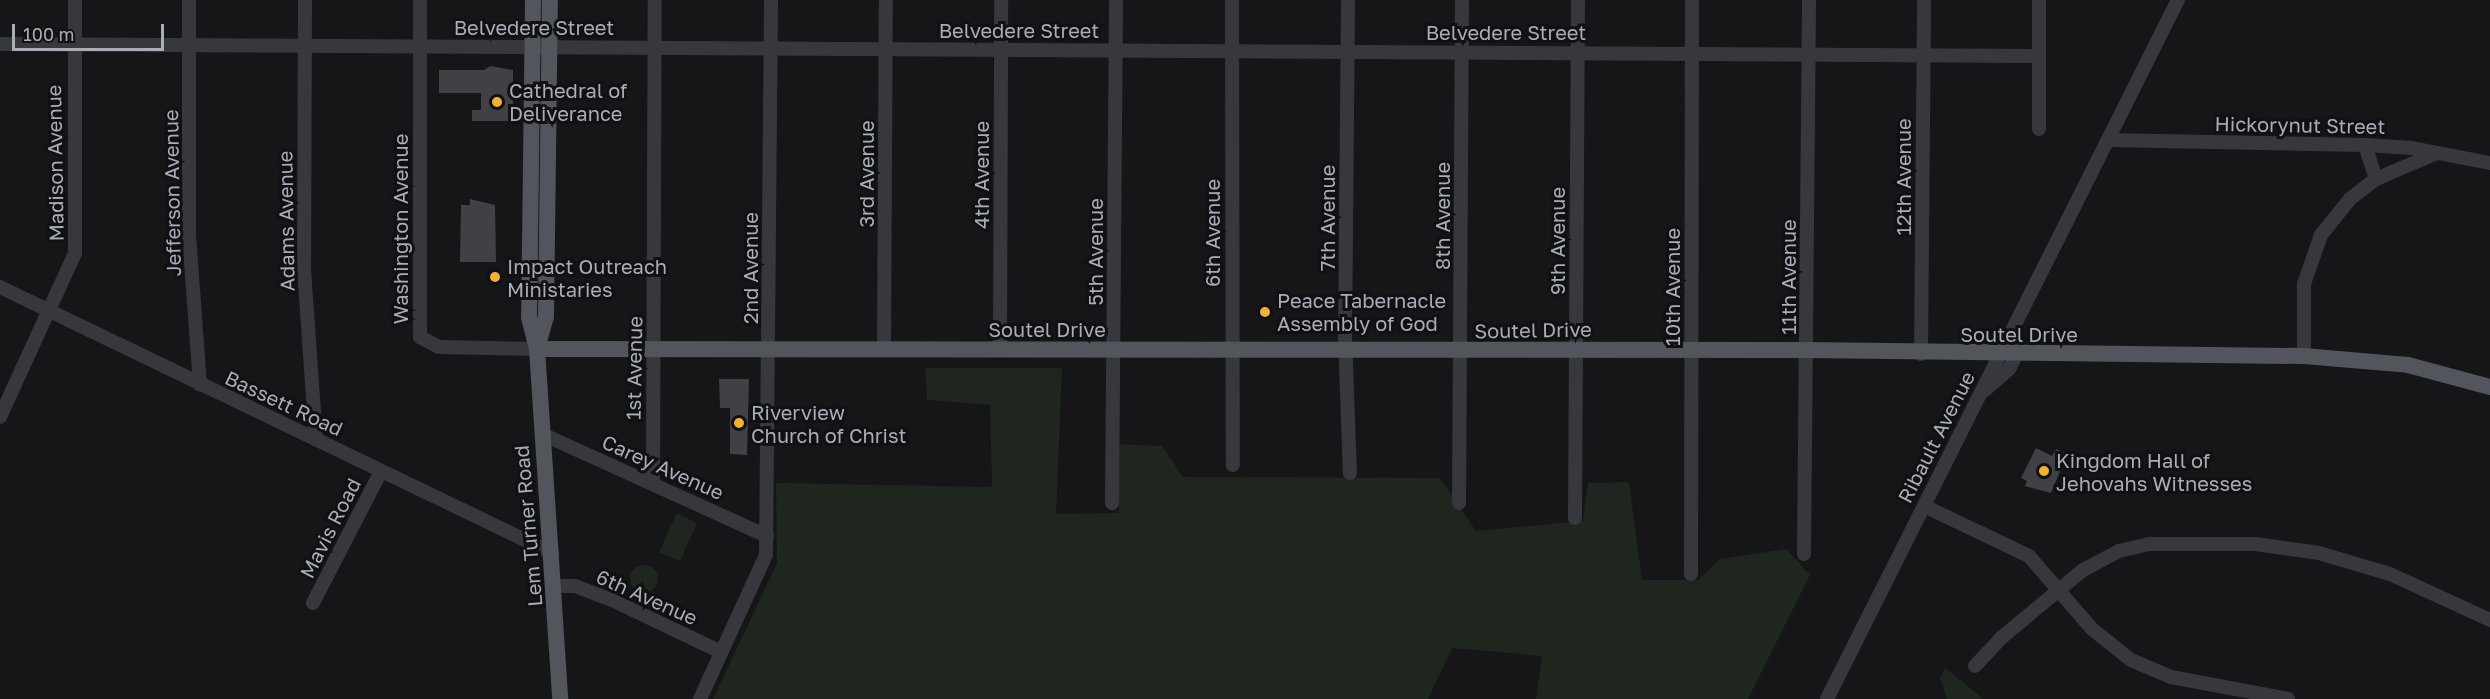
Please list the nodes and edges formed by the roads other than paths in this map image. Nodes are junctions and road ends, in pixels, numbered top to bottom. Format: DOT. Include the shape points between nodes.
graph roads {
  1 [pos="75,0"];
  2 [pos="189,0"];
  3 [pos="305,0"];
  4 [pos="420,0"];
  5 [pos="533,0"];
  6 [pos="550,0"];
  7 [pos="655,0"];
  8 [pos="771,0"];
  9 [pos="886,0"];
  10 [pos="1001,0"];
  11 [pos="1116,0"];
  12 [pos="1232,0"];
  13 [pos="1348,0"];
  14 [pos="1462,0"];
  15 [pos="1578,0"];
  16 [pos="1692,0"];
  17 [pos="1809,0"];
  18 [pos="1924,0"];
  19 [pos="2039,0"];
  20 [pos="2178,0"];
  21 [pos="0,44"];
  22 [pos="75,44"];
  23 [pos="190,45"];
  24 [pos="305,45"];
  25 [pos="420,45"];
  26 [pos="532,46"];
  27 [pos="550,46"];
  28 [pos="655,47"];
  29 [pos="771,48"];
  30 [pos="886,49"];
  31 [pos="1116,49"];
  32 [pos="1001,50"];
  33 [pos="1232,50"];
  34 [pos="1347,51"];
  35 [pos="1462,51"];
  36 [pos="1578,52"];
  37 [pos="1692,53"];
  38 [pos="1808,54"];
  39 [pos="1924,54"];
  40 [pos="2039,56"];
  41 [pos="2039,129"];
  42 [pos="2108,140"];
  43 [pos="2365,145"];
  44 [pos="2437,153"];
  45 [pos="2490,163"];
  46 [pos="2376,179"];
  47 [pos="0,287"];
  48 [pos="50,313"];
  49 [pos="654,348"];
  50 [pos="769,348"];
  51 [pos="537,349"];
  52 [pos="885,349"];
  53 [pos="1575,349"];
  54 [pos="1000,350"];
  55 [pos="1114,350"];
  56 [pos="1692,350"];
  57 [pos="1807,350"];
  58 [pos="1231,351"];
  59 [pos="1347,351"];
  60 [pos="1462,352"];
  61 [pos="1921,354"];
  62 [pos="1997,355"];
  63 [pos="2016,355"];
  64 [pos="2304,356"];
  65 [pos="200,386"];
  66 [pos="2490,387"];
  67 [pos="1979,395"];
  68 [pos="0,417"];
  69 [pos="542,434"];
  70 [pos="316,440"];
  71 [pos="1233,465"];
  72 [pos="381,471"];
  73 [pos="1350,473"];
  74 [pos="652,484"];
  75 [pos="1459,503"];
  76 [pos="1112,504"];
  77 [pos="1924,506"];
  78 [pos="1575,518"];
  79 [pos="767,536"];
  80 [pos="552,553"];
  81 [pos="1804,554"];
  82 [pos="1691,574"];
  83 [pos="555,586"];
  84 [pos="2058,589"];
  85 [pos="314,603"];
  86 [pos="2490,620"];
  87 [pos="721,652"];
  88 [pos="1975,666"];
  89 [pos="560,699"];
  90 [pos="700,699"];
  91 [pos="1827,699"];
  92 [pos="2288,699"];
  1 -- 22 [label="street, Madison Avenue"];
  2 -- 23 [label="street, Jefferson Avenue"];
  3 -- 24 [label="street, Adams Avenue"];
  4 -- 25 [label="street, Washington Avenue"];
  5 -- 26 [label="main road, Lem Turner Road"];
  6 -- 27 [label="main road, Lem Turner Road"];
  7 -- 28 [label="street, 1st Avenue"];
  8 -- 29 [label="street, 2nd Avenue"];
  9 -- 30 [label="street, 3rd Avenue"];
  10 -- 32 [label="street, 4th Avenue"];
  11 -- 31 [label="street, 5th Avenue"];
  12 -- 33 [label="street, 6th Avenue"];
  13 -- 34 [label="street, 7th Avenue"];
  14 -- 35 [label="street, 8th Avenue"];
  15 -- 36 [label="street, 9th Avenue"];
  16 -- 37 [label="street, 10th Avenue"];
  17 -- 38 [label="street, 11th Avenue"];
  18 -- 39 [label="street, 12th Avenue"];
  19 -- 40 [label="street"];
  20 -- 42 [label="street, Ribault Avenue"];
  21 -- 22 [label="street, Belvedere Street"];
  22 -- 23 [label="street, Belvedere Street"];
  22 -- 48 [label="street, Madison Avenue" via="73,177 78,237 71,266"];
  23 -- 24 [label="street, Belvedere Street"];
  23 -- 65 [label="street, Jefferson Avenue" via="189,235"];
  24 -- 25 [label="street, Belvedere Street"];
  24 -- 70 [label="street, Adams Avenue" via="304,269"];
  25 -- 26 [label="street, Belvedere Street"];
  25 -- 51 [label="street, Washington Avenue" via="420,337 440,347"];
  26 -- 27 [label="street, Belvedere Street"];
  26 -- 51 [label="main road, Lem Turner Road" via="529,317"];
  27 -- 28 [label="street, Belvedere Street"];
  27 -- 51 [label="main road, Lem Turner Road" via="546,317"];
  28 -- 29 [label="street, Belvedere Street"];
  28 -- 49 [label="street, 1st Avenue"];
  29 -- 30 [label="street, Belvedere Street"];
  29 -- 50 [label="street, 2nd Avenue"];
  30 -- 32 [label="street, Belvedere Street"];
  30 -- 52 [label="street, 3rd Avenue"];
  31 -- 32 [label="street, Belvedere Street"];
  31 -- 33 [label="street, Belvedere Street"];
  31 -- 55 [label="street, 5th Avenue"];
  32 -- 54 [label="street, 4th Avenue"];
  33 -- 34 [label="street, Belvedere Street"];
  33 -- 58 [label="street, 6th Avenue"];
  34 -- 35 [label="street, Belvedere Street"];
  34 -- 59 [label="street, 7th Avenue"];
  35 -- 36 [label="street, Belvedere Street"];
  35 -- 60 [label="street, 8th Avenue"];
  36 -- 37 [label="street, Belvedere Street"];
  36 -- 53 [label="street, 9th Avenue"];
  37 -- 38 [label="street, Belvedere Street"];
  37 -- 56 [label="street, 10th Avenue"];
  38 -- 39 [label="street, Belvedere Street"];
  38 -- 57 [label="street, 11th Avenue"];
  39 -- 40 [label="street, Belvedere Street"];
  39 -- 61 [label="street, 12th Avenue"];
  40 -- 41 [label="street"];
  42 -- 43 [label="street, Hickorynut Street"];
  42 -- 62 [label="street, Ribault Avenue"];
  43 -- 44 [label="street, Hickorynut Street"];
  43 -- 46 [label="street"];
  44 -- 45 [label="street, Hickorynut Street"];
  44 -- 46 [label="street"];
  46 -- 64 [label="street" via="2334,216 2311,260 2302,308"];
  47 -- 48 [label="street, Bassett Road"];
  48 -- 65 [label="street, Bassett Road"];
  48 -- 68 [label="street, Madison Avenue"];
  49 -- 50 [label="main road, Soutel Drive"];
  49 -- 51 [label="main road, Soutel Drive"];
  49 -- 74 [label="street, 1st Avenue"];
  50 -- 52 [label="main road, Soutel Drive"];
  50 -- 79 [label="street, 2nd Avenue"];
  51 -- 69 [label="main road, Lem Turner Road"];
  52 -- 54 [label="main road, Soutel Drive"];
  53 -- 56 [label="main road, Soutel Drive"];
  53 -- 60 [label="main road, Soutel Drive"];
  53 -- 78 [label="street, 9th Avenue"];
  54 -- 55 [label="main road, Soutel Drive"];
  55 -- 58 [label="main road, Soutel Drive"];
  55 -- 76 [label="street, 5th Avenue"];
  56 -- 57 [label="main road, Soutel Drive"];
  56 -- 82 [label="street, 10th Avenue"];
  57 -- 61 [label="main road, Soutel Drive"];
  57 -- 81 [label="street, 11th Avenue"];
  58 -- 59 [label="main road, Soutel Drive"];
  58 -- 71 [label="street, 6th Avenue"];
  59 -- 60 [label="main road, Soutel Drive"];
  59 -- 73 [label="street, 7th Avenue"];
  60 -- 75 [label="street, 8th Avenue"];
  61 -- 62 [label="main road, Soutel Drive"];
  62 -- 63 [label="main road, Soutel Drive"];
  62 -- 67 [label="street, Ribault Avenue"];
  63 -- 64 [label="main road, Soutel Drive"];
  63 -- 67 [label="street" via="2009,369"];
  64 -- 66 [label="main road, Soutel Drive" via="2408,365"];
  65 -- 70 [label="street, Bassett Road"];
  67 -- 77 [label="street, Ribault Avenue"];
  69 -- 74 [label="street, Carey Avenue"];
  69 -- 80 [label="main road, Lem Turner Road"];
  70 -- 72 [label="street, Bassett Road"];
  72 -- 80 [label="street, Bassett Road"];
  72 -- 85 [label="street, Mavis Road"];
  74 -- 79 [label="street, Carey Avenue"];
  77 -- 84 [label="street" via="2029,556"];
  77 -- 91 [label="street, Ribault Avenue"];
  79 -- 87 [label="street, 2nd Avenue" via="761,572"];
  80 -- 83 [label="main road, Lem Turner Road"];
  83 -- 87 [label="street, 6th Avenue" via="575,586 604,597"];
  83 -- 89 [label="main road, Lem Turner Road"];
  84 -- 86 [label="street" via="2101,559 2134,546 2255,544 2352,561"];
  84 -- 88 [label="street"];
  84 -- 92 [label="street" via="2092,629 2131,660 2171,677"];
  87 -- 90 [label="street, 2nd Avenue"];
}
